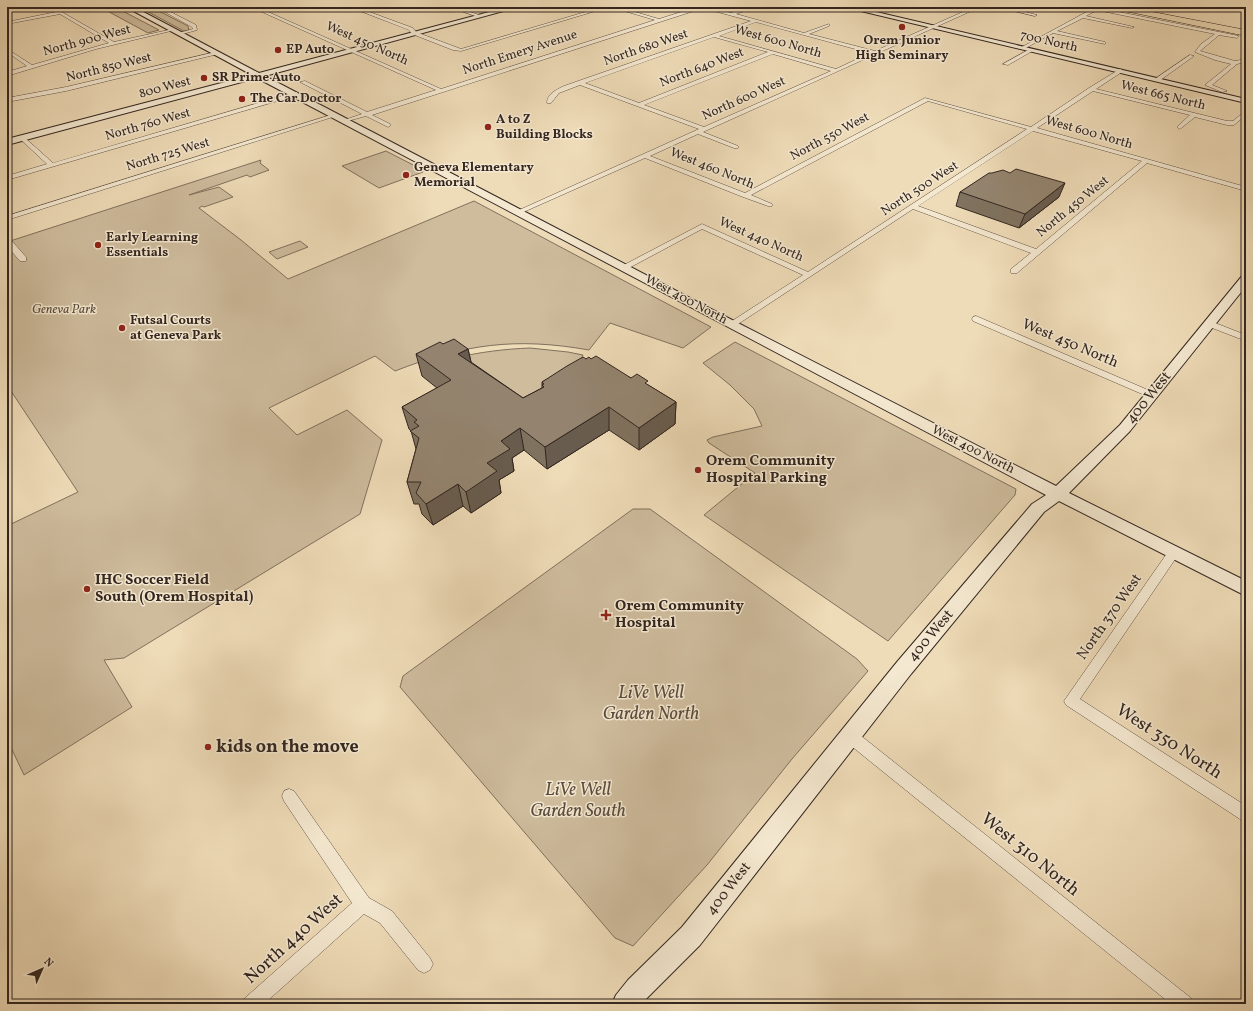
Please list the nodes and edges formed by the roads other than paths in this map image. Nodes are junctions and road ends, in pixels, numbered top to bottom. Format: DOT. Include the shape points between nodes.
graph roads {
  1 [pos="50,7"];
  2 [pos="128,7"];
  3 [pos="158,7"];
  4 [pos="281,7"];
  5 [pos="352,7"];
  6 [pos="452,7"];
  7 [pos="515,7"];
  8 [pos="607,7"];
  9 [pos="613,7"];
  10 [pos="703,7"];
  11 [pos="753,7"];
  12 [pos="846,7"];
  13 [pos="978,7"];
  14 [pos="999,7"];
  15 [pos="1088,7"];
  16 [pos="1115,7"];
  17 [pos="1096,9"];
  18 [pos="60,13"];
  19 [pos="732,14"];
  20 [pos="1035,15"];
  21 [pos="480,16"];
  22 [pos="1081,16"];
  23 [pos="658,20"];
  24 [pos="756,21"];
  25 [pos="7,23"];
  26 [pos="827,25"];
  27 [pos="1132,27"];
  28 [pos="932,28"];
  29 [pos="173,30"];
  30 [pos="1053,32"];
  31 [pos="1219,33"];
  32 [pos="1246,33"];
  33 [pos="181,34"];
  34 [pos="414,34"];
  35 [pos="805,34"];
  36 [pos="715,36"];
  37 [pos="1237,37"];
  38 [pos="112,43"];
  39 [pos="1104,43"];
  40 [pos="1022,48"];
  41 [pos="7,50"];
  42 [pos="1032,50"];
  43 [pos="350,51"];
  44 [pos="773,52"];
  45 [pos="216,53"];
  46 [pos="875,53"];
  47 [pos="1192,56"];
  48 [pos="1246,60"];
  49 [pos="1235,63"];
  50 [pos="1006,64"];
  51 [pos="30,68"];
  52 [pos="835,70"];
  53 [pos="1120,71"];
  54 [pos="7,74"];
  55 [pos="258,75"];
  56 [pos="1157,80"];
  57 [pos="303,82"];
  58 [pos="580,83"];
  59 [pos="1091,89"];
  60 [pos="440,90"];
  61 [pos="296,94"];
  62 [pos="1219,95"];
  63 [pos="927,98"];
  64 [pos="7,100"];
  65 [pos="1246,101"];
  66 [pos="549,102"];
  67 [pos="640,105"];
  68 [pos="1246,112"];
  69 [pos="366,114"];
  70 [pos="1194,115"];
  71 [pos="341,118"];
  72 [pos="388,125"];
  73 [pos="1180,127"];
  74 [pos="1032,128"];
  75 [pos="704,129"];
  76 [pos="697,132"];
  77 [pos="22,138"];
  78 [pos="7,142"];
  79 [pos="736,146"];
  80 [pos="645,156"];
  81 [pos="1146,161"];
  82 [pos="52,165"];
  83 [pos="7,178"];
  84 [pos="1246,189"];
  85 [pos="745,196"];
  86 [pos="770,205"];
  87 [pos="913,207"];
  88 [pos="519,212"];
  89 [pos="7,218"];
  90 [pos="7,241"];
  91 [pos="1036,252"];
  92 [pos="23,259"];
  93 [pos="624,267"];
  94 [pos="1014,272"];
  95 [pos="809,275"];
  96 [pos="1246,278"];
  97 [pos="976,319"];
  98 [pos="1210,324"];
  99 [pos="732,325"];
  100 [pos="1246,338"];
  101 [pos="1152,395"];
  102 [pos="1058,494"];
  103 [pos="1174,552"];
  104 [pos="1246,589"];
  105 [pos="1071,701"];
  106 [pos="850,736"];
  107 [pos="289,796"];
  108 [pos="1246,815"];
  109 [pos="363,904"];
  110 [pos="424,964"];
  111 [pos="251,1004"];
  112 [pos="625,1004"];
  113 [pos="1185,1004"];
  1 -- 18 [label="street"];
  2 -- 29 [label="main road, West 400 North"];
  3 -- 33 [label="street" via="194,26 195,30"];
  4 -- 43 [label="street, West 450 North" via="262,11"];
  5 -- 34 [label="street" via="411,29"];
  6 -- 21 [label="street"];
  7 -- 21 [label="main road, 800 West"];
  8 -- 34 [label="street" via="461,50"];
  9 -- 23 [label="street"];
  10 -- 19 [label="street"];
  10 -- 23 [label="street, North Emery Avenue"];
  11 -- 19 [label="street"];
  12 -- 28 [label="main road, 700 North"];
  13 -- 28 [label="street, North 600 West"];
  14 -- 20 [label="street"];
  15 -- 17 [label="street"];
  16 -- 32 [label="highway"];
  17 -- 22 [label="street"];
  17 -- 31 [label="street"];
  18 -- 25 [label="street"];
  18 -- 38 [label="street"];
  19 -- 24 [label="street"];
  21 -- 34 [label="main road, 800 West"];
  22 -- 27 [label="street"];
  22 -- 30 [label="street"];
  23 -- 60 [label="street, North Emery Avenue"];
  24 -- 35 [label="street"];
  24 -- 36 [label="street, North 680 West"];
  26 -- 35 [label="street"];
  28 -- 40 [label="main road, 700 North"];
  28 -- 46 [label="street, North 600 West"];
  29 -- 33 [label="main road, West 400 North"];
  29 -- 38 [label="street, North 900 West"];
  30 -- 39 [label="street"];
  30 -- 40 [label="street"];
  31 -- 37 [label="street"];
  31 -- 49 [label="street" via="1197,52"];
  33 -- 45 [label="main road, West 400 North"];
  34 -- 43 [label="main road, 800 West"];
  35 -- 46 [label="street"];
  36 -- 44 [label="street, West 600 North"];
  36 -- 58 [label="street, North 680 West"];
  38 -- 51 [label="street, North 900 West"];
  40 -- 42 [label="main road, 700 North"];
  41 -- 51 [label="street"];
  42 -- 50 [label="street"];
  42 -- 53 [label="main road, 700 North"];
  43 -- 55 [label="main road, 800 West"];
  43 -- 60 [label="street, West 450 North"];
  44 -- 52 [label="street, West 600 North"];
  44 -- 67 [label="street, North 640 West"];
  45 -- 55 [label="main road, West 400 North"];
  45 -- 64 [label="street, North 850 West" via="66,89"];
  46 -- 52 [label="street, North 600 West"];
  47 -- 56 [label="street"];
  48 -- 49 [label="street"];
  49 -- 62 [label="street" via="1208,85 1224,90"];
  51 -- 54 [label="street, North 900 West"];
  52 -- 75 [label="street, North 600 West"];
  53 -- 56 [label="main road, 700 North"];
  53 -- 59 [label="street, North 500 West"];
  55 -- 61 [label="main road, West 400 North"];
  55 -- 77 [label="main road, 800 West"];
  56 -- 62 [label="main road, 700 North"];
  57 -- 69 [label="street"];
  58 -- 66 [label="street, North 680 West" via="555,93"];
  58 -- 67 [label="street"];
  59 -- 70 [label="street, West 665 North"];
  59 -- 74 [label="street, North 500 West"];
  60 -- 69 [label="street, North Emery Avenue"];
  61 -- 71 [label="main road, West 400 North"];
  61 -- 82 [label="street, North 760 West"];
  62 -- 65 [label="main road, 700 North"];
  63 -- 74 [label="street, West 600 North"];
  63 -- 85 [label="street, North 550 West"];
  67 -- 75 [label="street"];
  68 -- 70 [label="street, West 665 North" via="1234,123"];
  69 -- 71 [label="street, North Emery Avenue"];
  69 -- 72 [label="street"];
  70 -- 73 [label="street"];
  71 -- 88 [label="main road, West 400 North"];
  71 -- 89 [label="street, North 725 West"];
  74 -- 81 [label="street, West 600 North"];
  74 -- 87 [label="street, North 500 West"];
  75 -- 76 [label="street, North 600 West"];
  76 -- 79 [label="street"];
  76 -- 80 [label="street, North 600 West"];
  77 -- 78 [label="main road, 800 West"];
  77 -- 82 [label="street"];
  80 -- 85 [label="street, West 460 North"];
  80 -- 88 [label="street, North 600 West"];
  81 -- 84 [label="street, West 600 North"];
  81 -- 91 [label="street, North 450 West"];
  82 -- 83 [label="street, North 760 West"];
  85 -- 86 [label="street, West 460 North"];
  87 -- 91 [label="street"];
  87 -- 95 [label="street, North 500 West"];
  88 -- 93 [label="main road, West 400 North"];
  90 -- 92 [label="street"];
  91 -- 94 [label="street, North 450 West"];
  93 -- 95 [label="street, West 440 North" via="702,226"];
  93 -- 99 [label="main road, West 400 North"];
  95 -- 99 [label="street, North 500 West"];
  96 -- 98 [label="main road, 400 West"];
  97 -- 101 [label="street, West 450 North"];
  98 -- 100 [label="street"];
  98 -- 101 [label="main road, 400 West"];
  99 -- 102 [label="main road, West 400 North"];
  101 -- 102 [label="main road, 400 West" via="1125,428"];
  102 -- 103 [label="main road, West 400 North"];
  102 -- 106 [label="main road, 400 West" via="1038,508"];
  103 -- 104 [label="main road, West 400 North"];
  103 -- 105 [label="street, North 370 West"];
  105 -- 108 [label="street, West 350 North"];
  106 -- 112 [label="main road, 400 West" via="691,936"];
  106 -- 113 [label="street, West 310 North"];
  107 -- 109 [label="street"];
  109 -- 110 [label="street" via="386,917"];
  109 -- 111 [label="street, North 440 West"];
}
